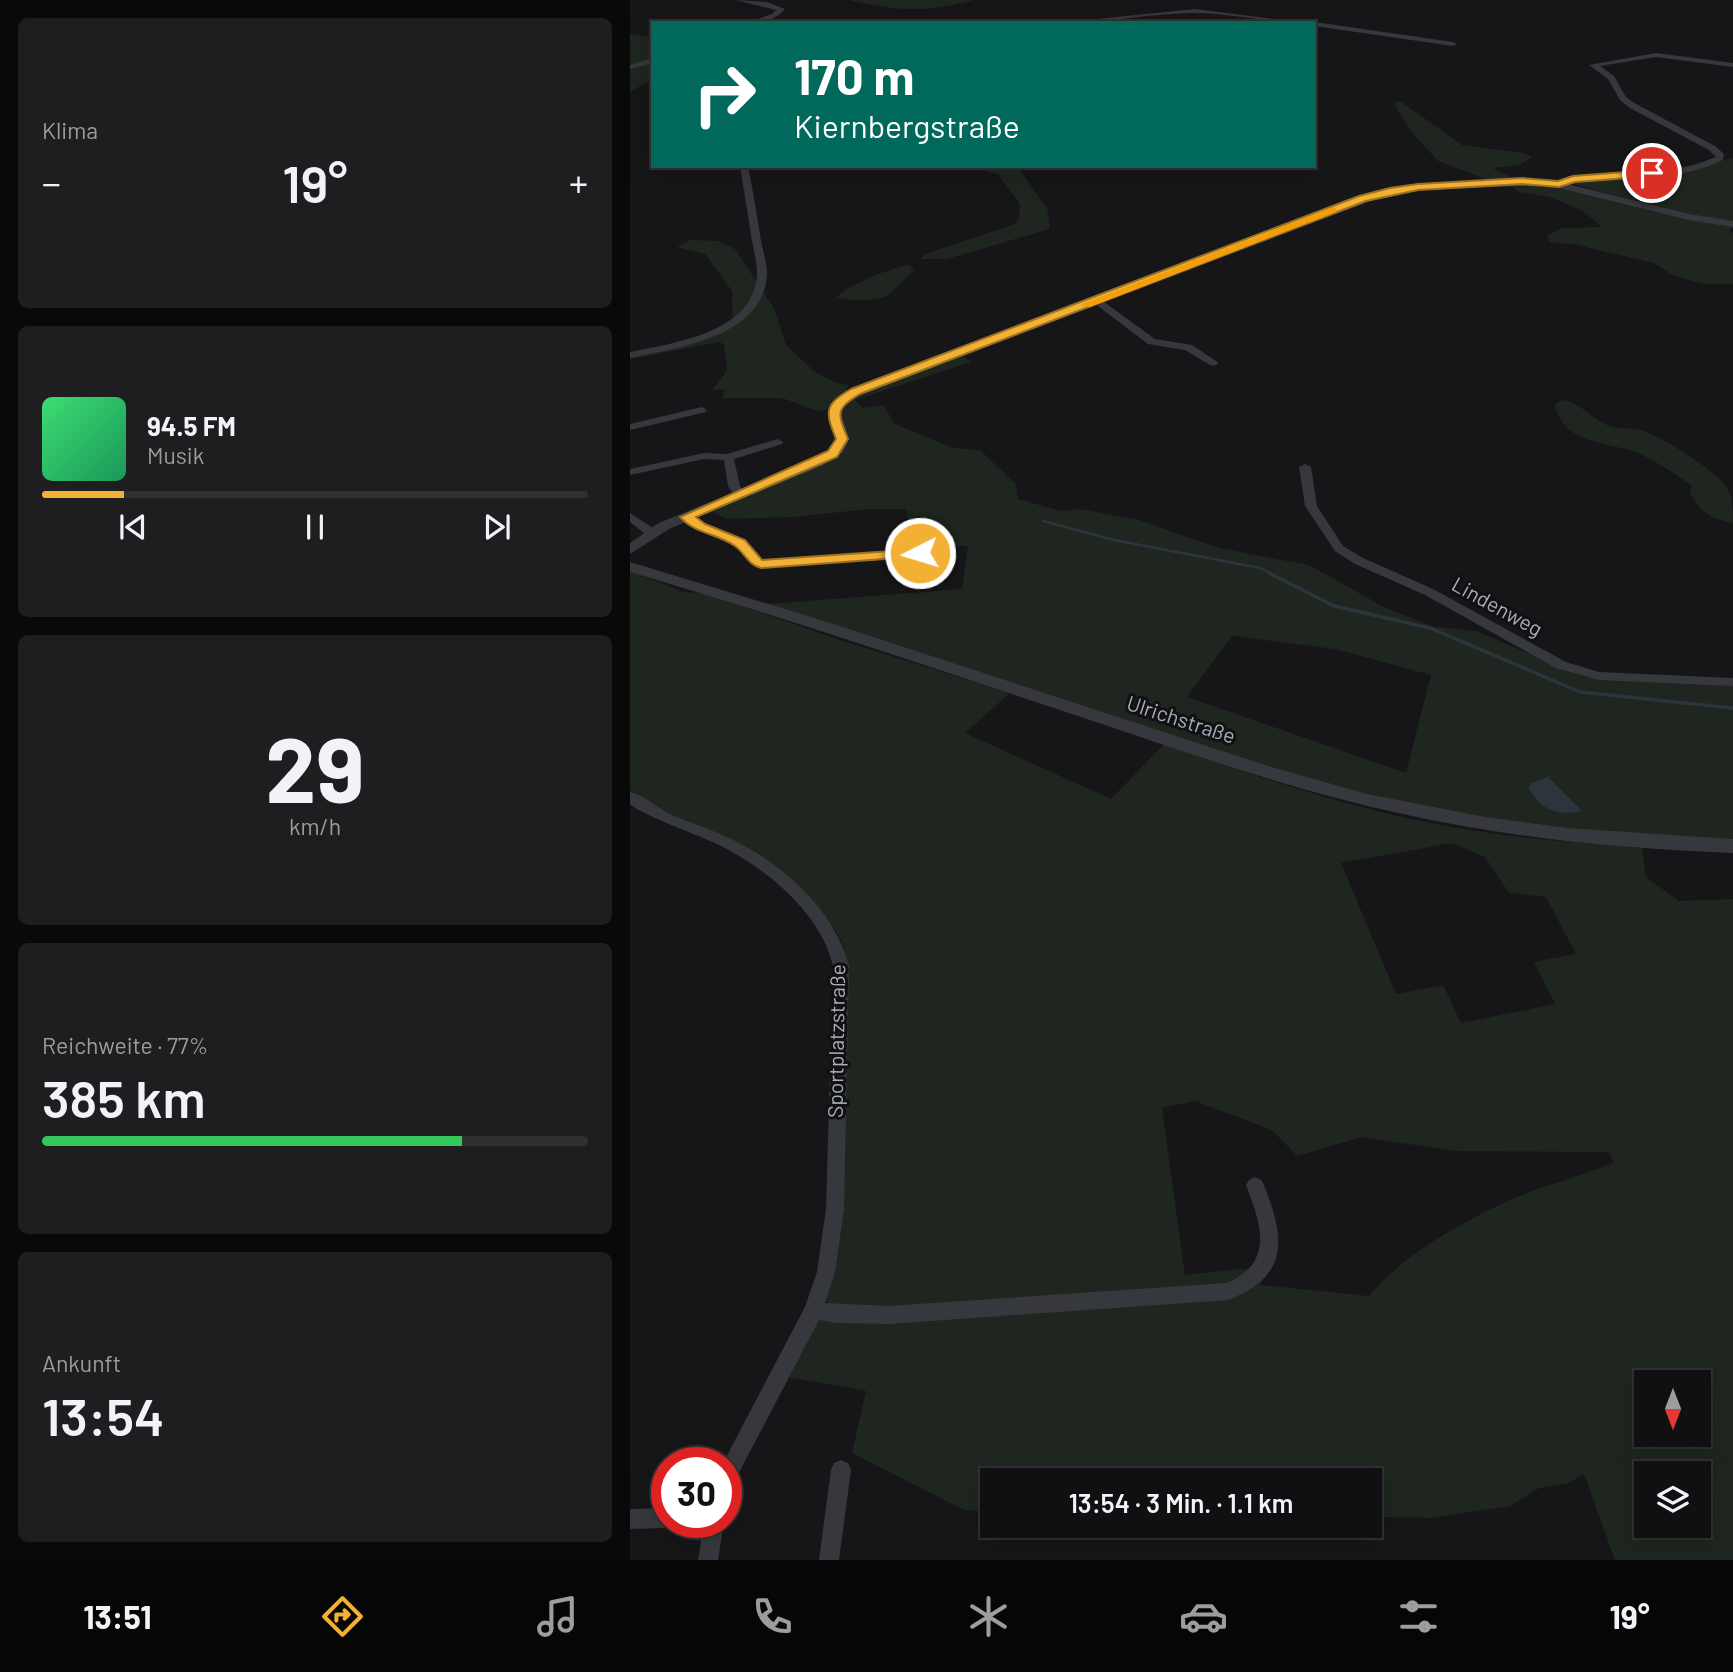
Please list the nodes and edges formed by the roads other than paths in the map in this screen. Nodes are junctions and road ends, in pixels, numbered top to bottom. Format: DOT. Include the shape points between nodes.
graph roads {
  1 [pos="739,0"];
  2 [pos="757,21"];
  3 [pos="1083,21"];
  4 [pos="1286,21"];
  5 [pos="1316,24"];
  6 [pos="1453,44"];
  7 [pos="651,61"];
  8 [pos="1733,65"];
  9 [pos="630,68"];
  10 [pos="651,70"];
  11 [pos="744,168"];
  12 [pos="1559,184"];
  13 [pos="1733,224"];
  14 [pos="1097,301"];
  15 [pos="630,355"];
  16 [pos="1214,363"];
  17 [pos="702,410"];
  18 [pos="630,427"];
  19 [pos="778,442"];
  20 [pos="728,457"];
  21 [pos="1305,467"];
  22 [pos="630,472"];
  23 [pos="739,495"];
  24 [pos="630,516"];
  25 [pos="687,517"];
  26 [pos="652,533"];
  27 [pos="630,550"];
  28 [pos="920,553"];
  29 [pos="630,566"];
  30 [pos="1733,682"];
  31 [pos="630,797"];
  32 [pos="1733,846"];
  33 [pos="1255,1185"];
  34 [pos="814,1310"];
  35 [pos="742,1447"];
  36 [pos="841,1470"];
  37 [pos="651,1518"];
  38 [pos="630,1519"];
  39 [pos="711,1538"];
  40 [pos="708,1560"];
  41 [pos="829,1560"];
  1 -- 2 [label="street" via="780,9 775,16"];
  3 -- 4 [label="street" via="1195,11"];
  5 -- 6 [label="street"];
  7 -- 9 [label="street"];
  8 -- 12 [label="street" via="1656,55 1592,65 1611,78 1627,102 1712,148 1720,158 1683,169 1567,179"];
  9 -- 10 [label="street"];
  11 -- 15 [label="street" via="762,273 756,299 732,323 708,335"];
  12 -- 13 [label="street"];
  12 -- 14 [label="street" via="1522,181 1390,191"];
  14 -- 16 [label="street" via="1152,342 1188,347"];
  14 -- 23 [label="street" via="848,395 834,409 842,439 833,454"];
  17 -- 18 [label="street"];
  19 -- 20 [label="street"];
  20 -- 22 [label="street" via="704,456"];
  20 -- 23 [label="street"];
  21 -- 30 [label="street, Lindenweg" via="1311,506 1339,548 1561,665 1599,677"];
  23 -- 25 [label="street"];
  24 -- 26 [label="street"];
  25 -- 26 [label="street"];
  25 -- 28 [label="street" via="740,543 761,564"];
  26 -- 27 [label="street"];
  29 -- 32 [label="street, Ulrichstraße" via="1251,767 1372,801 1554,833"];
  31 -- 34 [label="street, Sportplatzstraße" via="766,865 820,918 838,949 835,1209 832,1245"];
  33 -- 34 [label="street" via="1265,1213 1269,1257 1255,1279 1228,1291 901,1315"];
  34 -- 35 [label="street, Sportplatzstraße"];
  36 -- 41 [label="street"];
  37 -- 38 [label="street"];
  39 -- 40 [label="street"];
}
